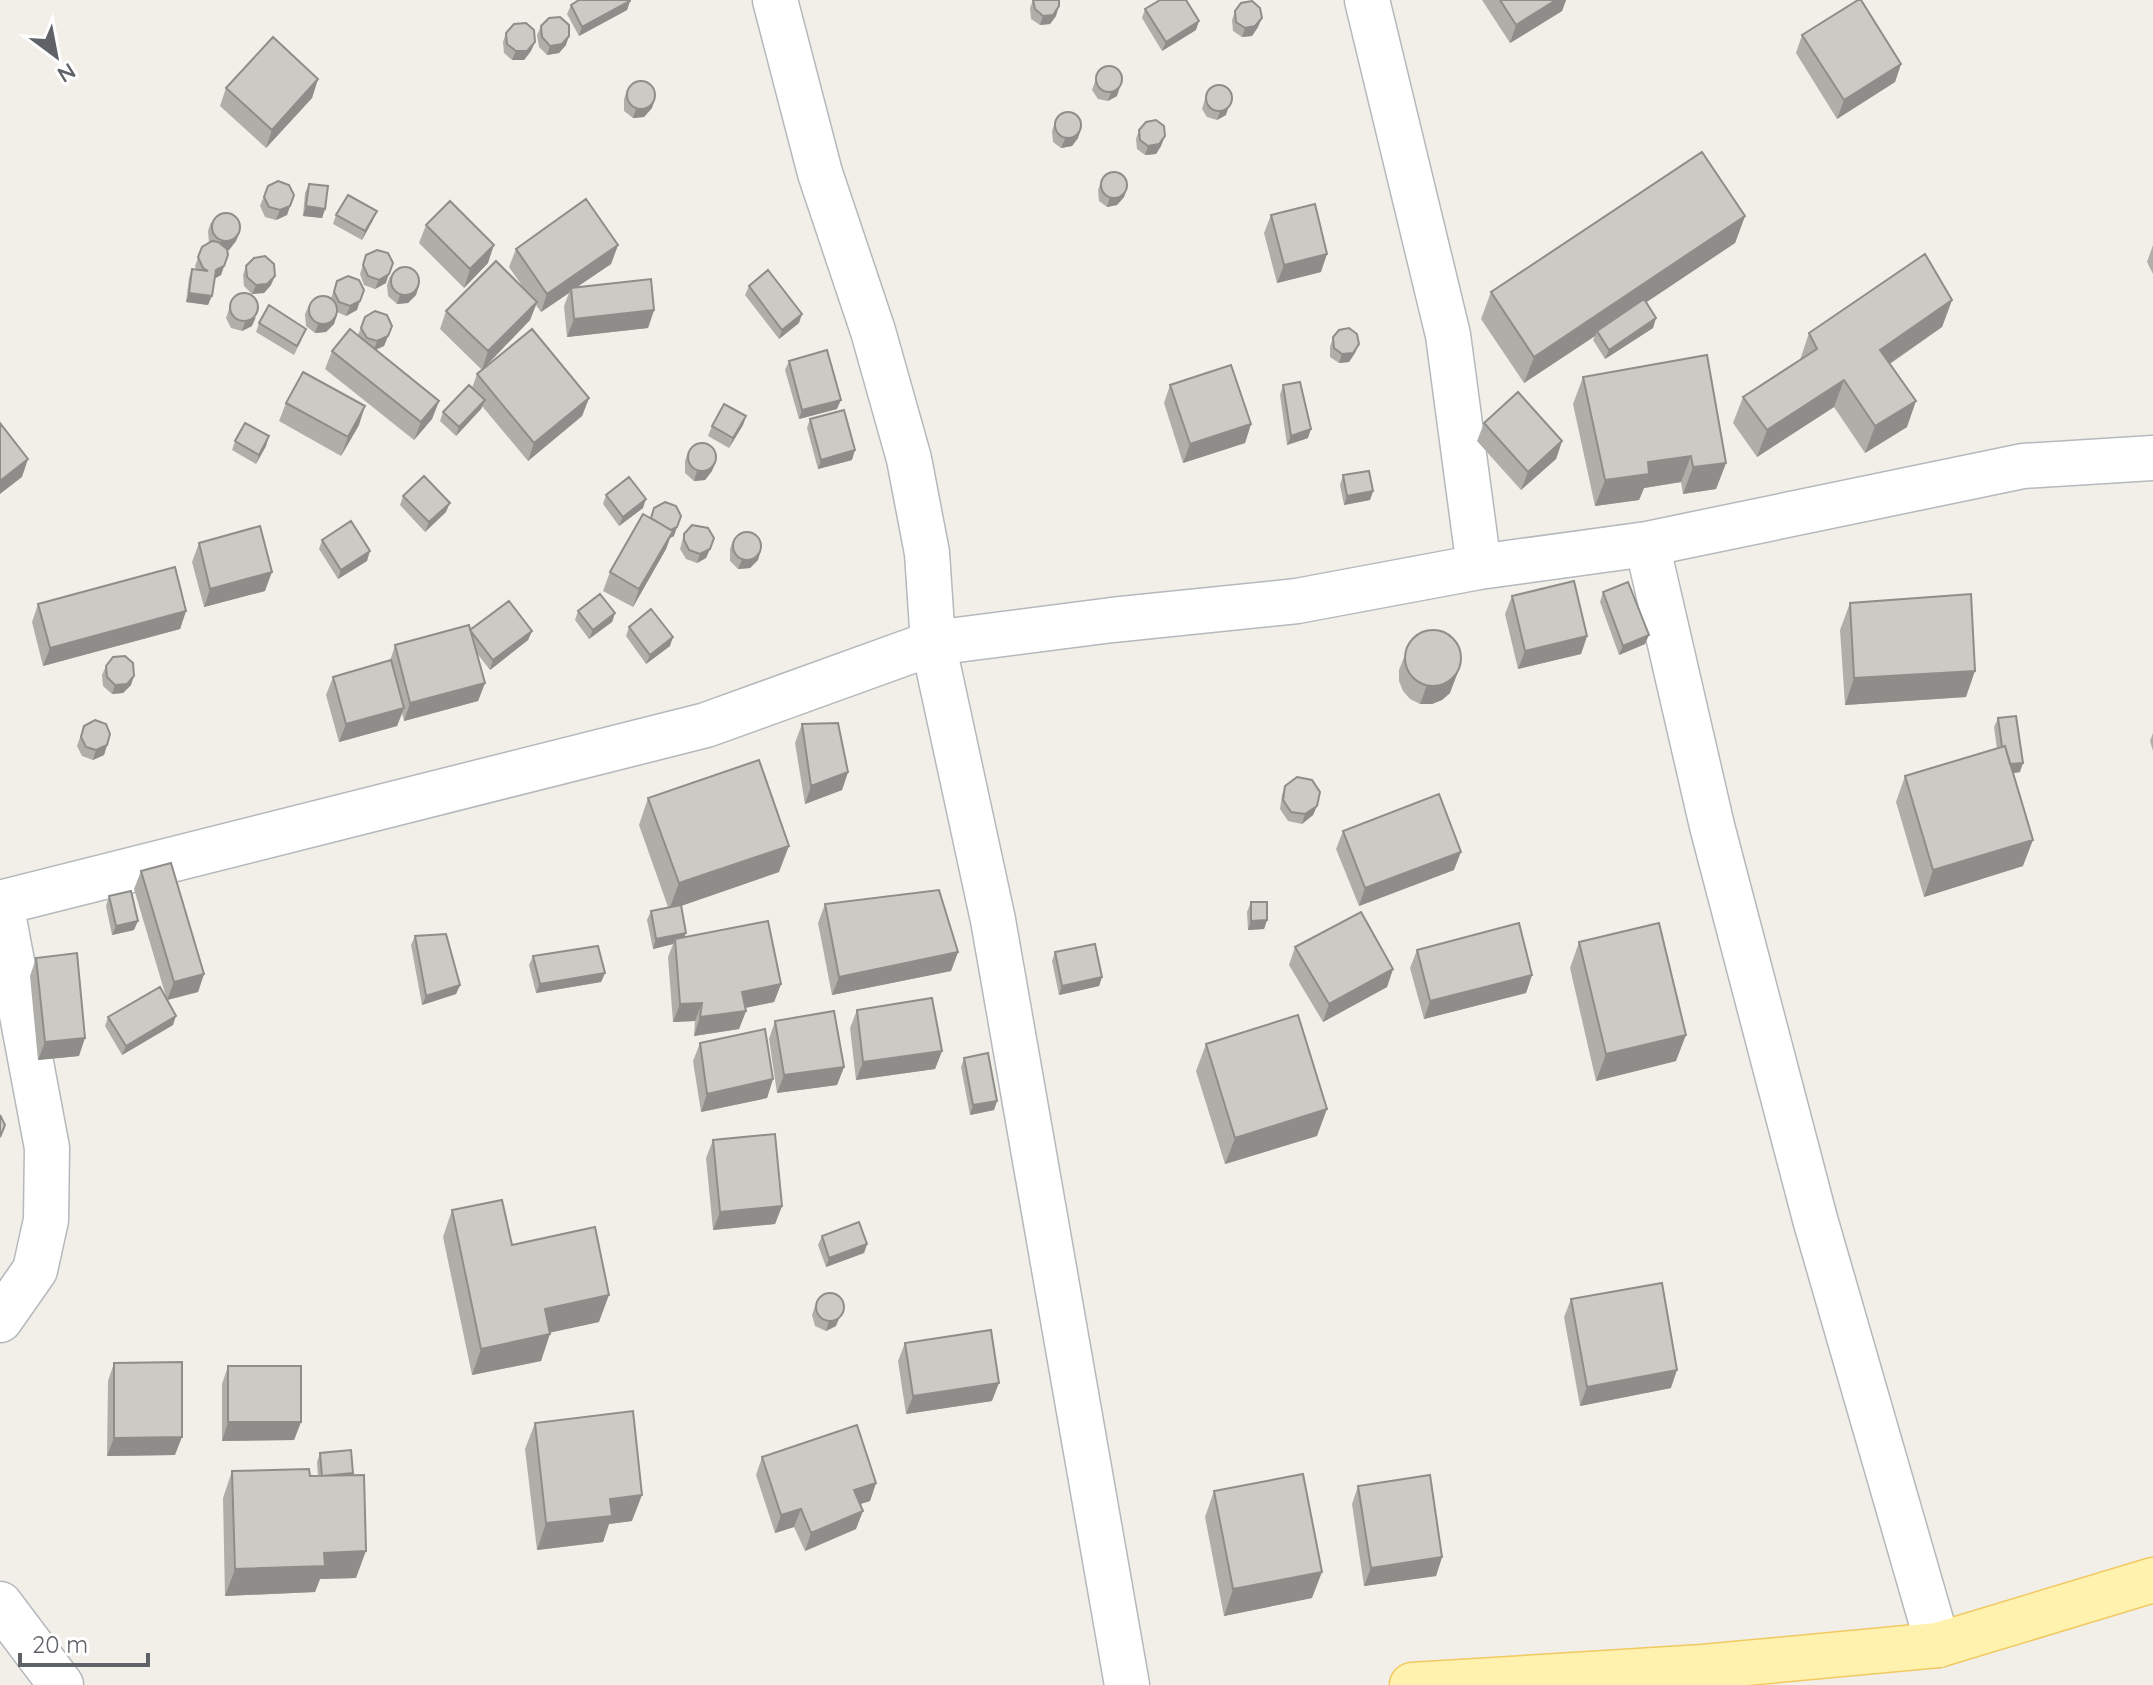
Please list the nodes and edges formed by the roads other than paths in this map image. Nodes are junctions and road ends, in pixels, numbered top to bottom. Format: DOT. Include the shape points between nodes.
graph roads {
  1 [pos="775,0"];
  2 [pos="1367,0"];
  3 [pos="2153,458"];
  4 [pos="1647,544"];
  5 [pos="1479,567"];
  6 [pos="933,643"];
  7 [pos="0,903"];
  8 [pos="0,1320"];
  9 [pos="2153,1580"];
  10 [pos="0,1604"];
  11 [pos="1938,1645"];
  12 [pos="61,1685"];
  13 [pos="1127,1685"];
  14 [pos="1412,1685"];
  1 -- 6 [label="street" via="820,173 909,459 927,553"];
  2 -- 5 [label="street" via="1448,335"];
  3 -- 4 [label="street" via="2023,466"];
  4 -- 5 [label="street"];
  4 -- 11 [label="street" via="1712,826 1815,1219"];
  5 -- 6 [label="street" via="1297,601"];
  6 -- 7 [label="street" via="706,725"];
  6 -- 13 [label="street" via="993,920"];
  7 -- 8 [label="street" via="47,1148 46,1220 35,1270"];
  9 -- 11 [label="main road"];
  10 -- 12 [label="street"];
  11 -- 14 [label="main road" via="1703,1667"];
}
